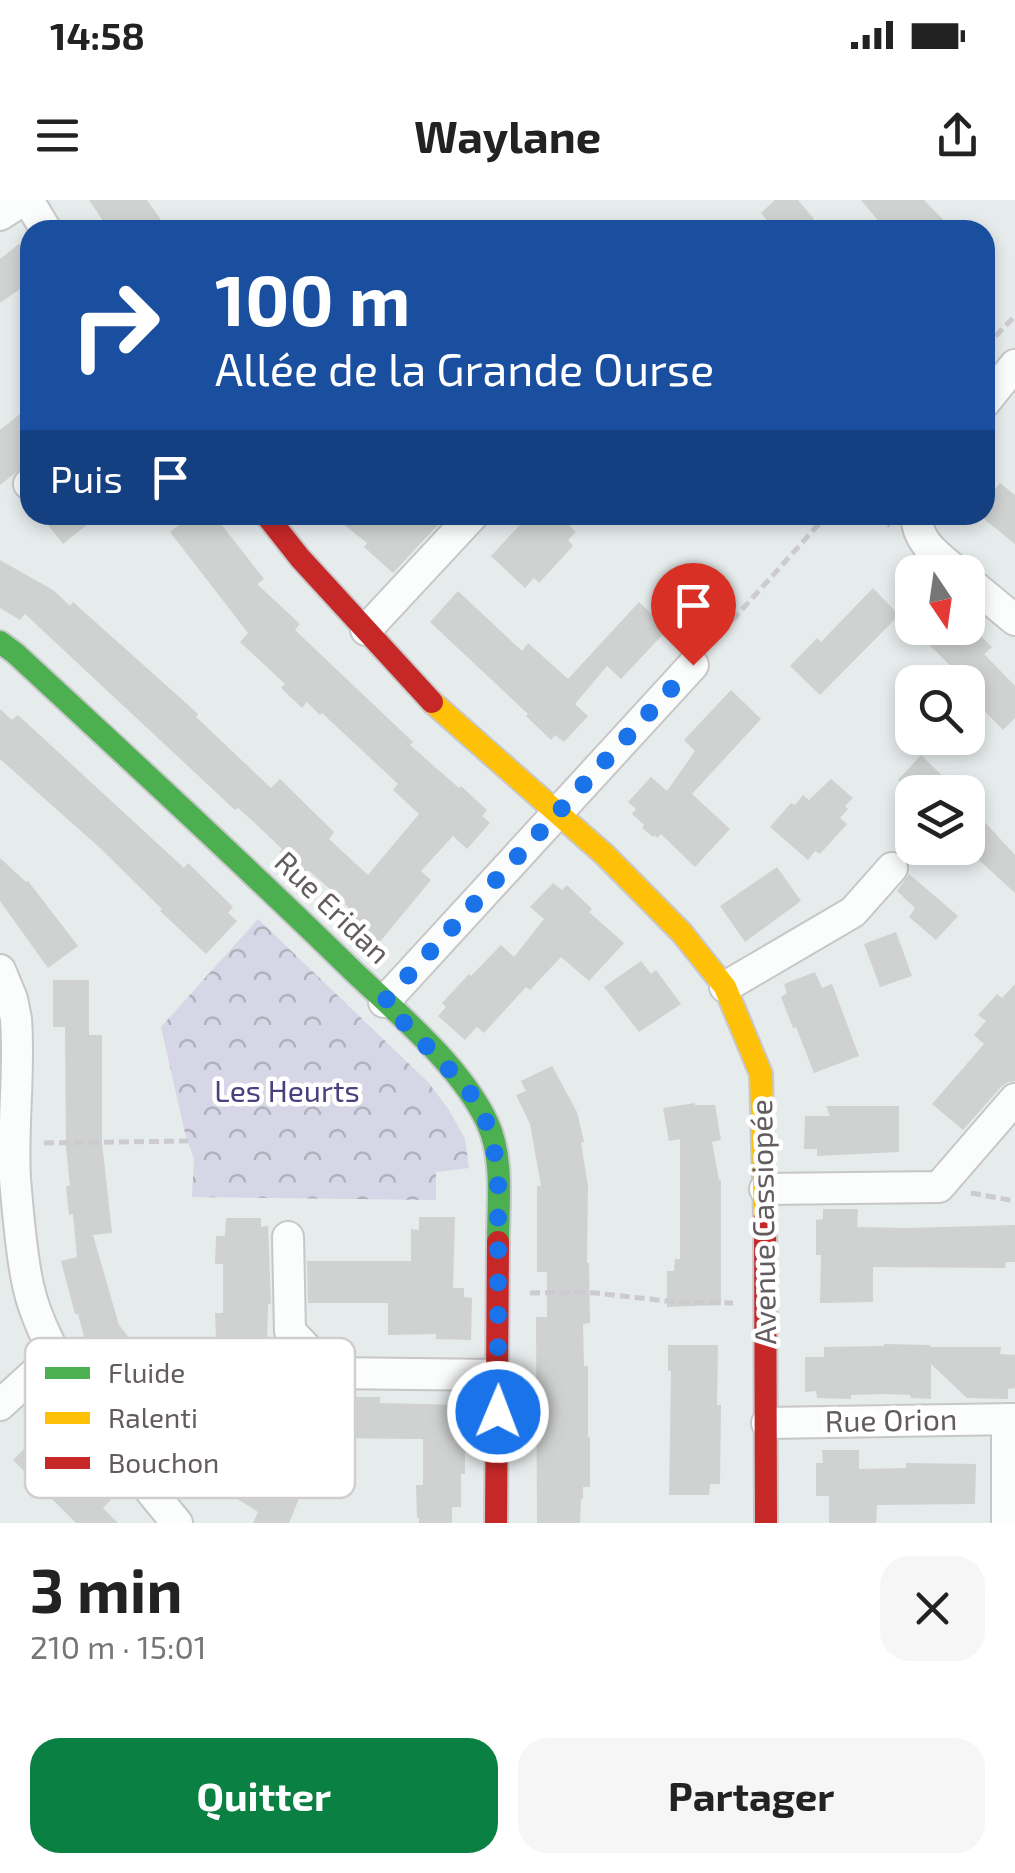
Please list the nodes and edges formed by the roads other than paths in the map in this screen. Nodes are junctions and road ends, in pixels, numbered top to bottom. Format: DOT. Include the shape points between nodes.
graph roads {
  1 [pos="26,200"];
  2 [pos="0,215"];
  3 [pos="1015,365"];
  4 [pos="995,390"];
  5 [pos="274,525"];
  6 [pos="464,525"];
  7 [pos="916,525"];
  8 [pos="938,555"];
  9 [pos="985,595"];
  10 [pos="1015,620"];
  11 [pos="366,630"];
  12 [pos="0,642"];
  13 [pos="693,665"];
  14 [pos="558,813"];
  15 [pos="892,868"];
  16 [pos="0,970"];
  17 [pos="725,987"];
  18 [pos="384,1002"];
  19 [pos="1015,1099"];
  20 [pos="10,1139"];
  21 [pos="766,1189"];
  22 [pos="288,1237"];
  23 [pos="48,1338"];
  24 [pos="297,1338"];
  25 [pos="355,1373"];
  26 [pos="498,1375"];
  27 [pos="25,1382"];
  28 [pos="0,1405"];
  29 [pos="1011,1419"];
  30 [pos="767,1423"];
  31 [pos="156,1498"];
  32 [pos="177,1523"];
  33 [pos="496,1523"];
  34 [pos="766,1523"];
  35 [pos="1007,1523"];
  1 -- 2 [label="street"];
  3 -- 4 [label="street"];
  5 -- 11 [label="street, Avenue Cassiopée"];
  6 -- 11 [label="street"];
  7 -- 8 [label="street"];
  9 -- 10 [label="street"];
  11 -- 14 [label="street, Avenue Cassiopée" via="424,694"];
  12 -- 18 [label="street, Rue Eridan"];
  13 -- 14 [label="street"];
  14 -- 17 [label="street, Avenue Cassiopée" via="682,933"];
  14 -- 18 [label="street"];
  15 -- 17 [label="street" via="853,912"];
  16 -- 20 [label="street" via="16,1019"];
  17 -- 21 [label="street, Avenue Cassiopée" via="761,1074"];
  18 -- 26 [label="street, Rue Eridan" via="465,1086 490,1126 498,1184"];
  19 -- 21 [label="street" via="939,1187"];
  20 -- 23 [label="street" via="28,1286"];
  21 -- 30 [label="street, Avenue Cassiopée"];
  22 -- 24 [label="street" via="290,1331"];
  25 -- 26 [label="street"];
  26 -- 33 [label="street, Rue Eridan"];
  27 -- 28 [label="street"];
  29 -- 30 [label="street, Rue Orion"];
  29 -- 35 [label="street"];
  30 -- 34 [label="street, Avenue Cassiopée"];
  31 -- 32 [label="street"];
}
